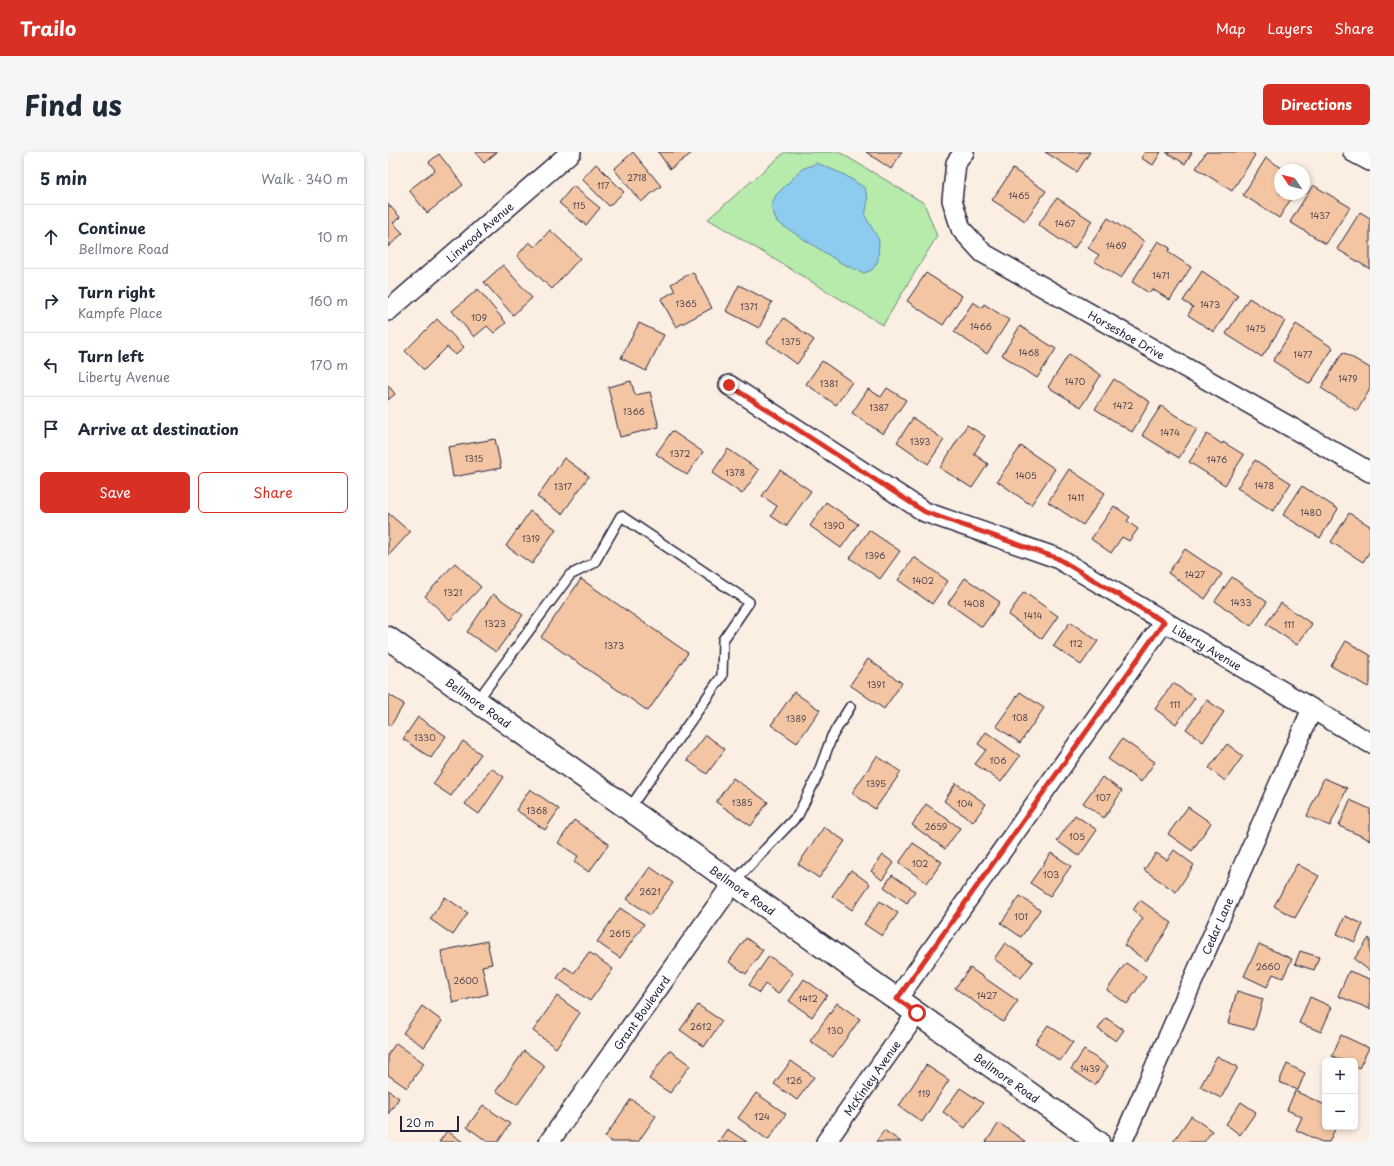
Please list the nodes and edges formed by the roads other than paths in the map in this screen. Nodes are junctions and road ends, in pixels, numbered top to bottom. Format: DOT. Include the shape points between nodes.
graph roads {
  1 [pos="571,152"];
  2 [pos="964,152"];
  3 [pos="1353,152"];
  4 [pos="1370,161"];
  5 [pos="388,311"];
  6 [pos="729,385"];
  7 [pos="1370,472"];
  8 [pos="1164,622"];
  9 [pos="388,638"];
  10 [pos="477,701"];
  11 [pos="850,707"];
  12 [pos="1312,710"];
  13 [pos="1370,743"];
  14 [pos="629,809"];
  15 [pos="733,882"];
  16 [pos="897,999"];
  17 [pos="917,1013"];
  18 [pos="550,1142"];
  19 [pos="826,1142"];
  20 [pos="1098,1142"];
  21 [pos="1122,1142"];
  1 -- 5 [label="street, Linwood Avenue"];
  2 -- 7 [label="street, Horseshoe Drive" via="956,163 952,200 961,229 983,253"];
  3 -- 4 [label="street"];
  6 -- 8 [label="street, Liberty Avenue" via="925,512 1057,558"];
  8 -- 12 [label="street, Liberty Avenue"];
  8 -- 16 [label="street"];
  9 -- 10 [label="main road, Bellmore Road"];
  10 -- 14 [label="main road, Bellmore Road"];
  10 -- 14 [label="lane" via="570,575 594,563 621,516 749,602 723,640 722,676"];
  11 -- 15 [label="lane" via="832,736 818,774 798,815"];
  12 -- 13 [label="street, Liberty Avenue"];
  12 -- 21 [label="street, Cedar Lane"];
  14 -- 15 [label="main road, Bellmore Road"];
  15 -- 16 [label="main road, Bellmore Road"];
  15 -- 18 [label="street, Grant Boulevard"];
  16 -- 17 [label="main road, Bellmore Road"];
  17 -- 19 [label="street, McKinley Avenue"];
  17 -- 20 [label="main road, Bellmore Road"];
}
